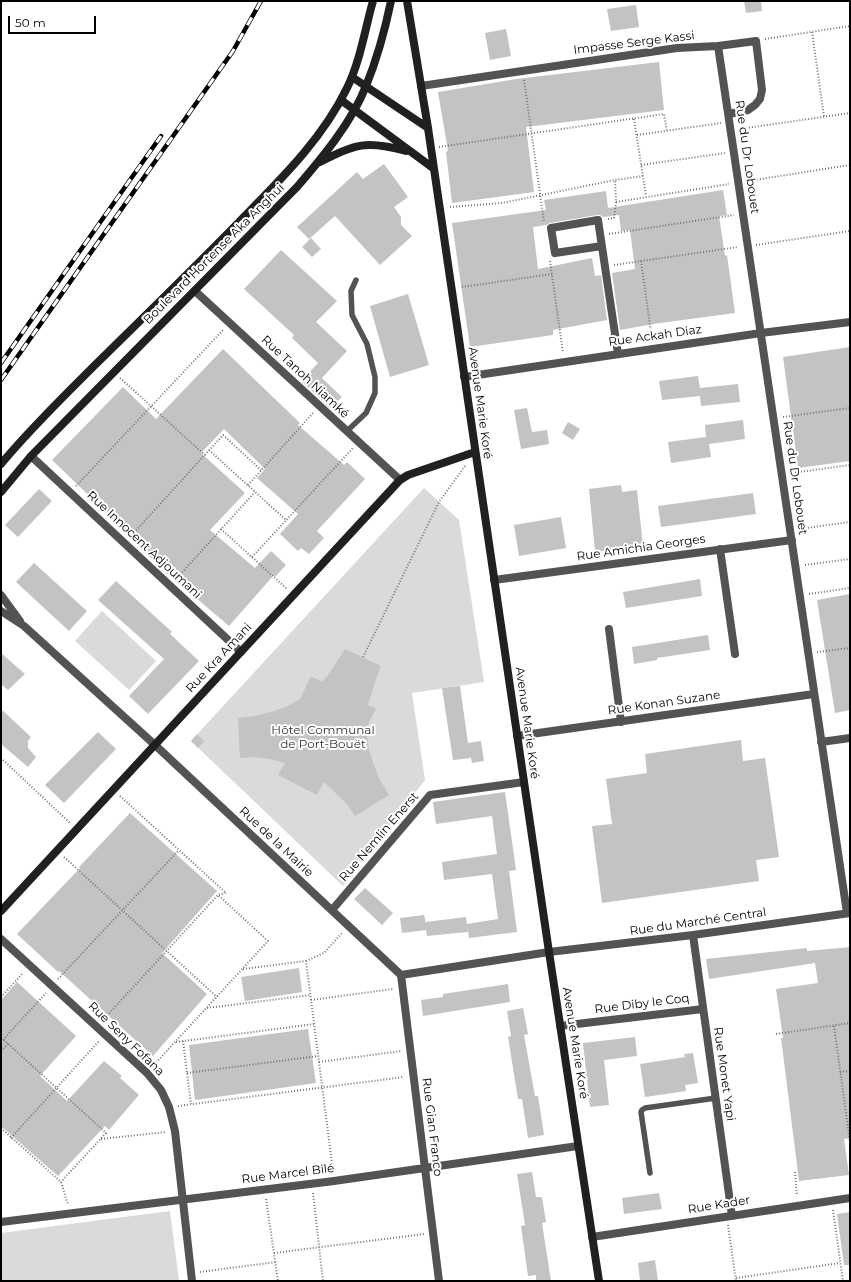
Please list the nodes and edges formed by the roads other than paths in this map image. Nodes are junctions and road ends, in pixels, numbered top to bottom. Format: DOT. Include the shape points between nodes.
graph roads {
  1 [pos="373,1"];
  2 [pos="391,1"];
  3 [pos="408,1"];
  4 [pos="718,46"];
  5 [pos="352,77"];
  6 [pos="421,86"];
  7 [pos="366,87"];
  8 [pos="341,100"];
  9 [pos="354,110"];
  10 [pos="729,118"];
  11 [pos="428,128"];
  12 [pos="411,152"];
  13 [pos="318,163"];
  14 [pos="433,168"];
  15 [pos="602,246"];
  16 [pos="356,280"];
  17 [pos="195,291"];
  18 [pos="850,322"];
  19 [pos="761,333"];
  20 [pos="618,354"];
  21 [pos="464,377"];
  22 [pos="347,431"];
  23 [pos="475,452"];
  24 [pos="31,456"];
  25 [pos="1,464"];
  26 [pos="400,480"];
  27 [pos="1,492"];
  28 [pos="792,540"];
  29 [pos="720,549"];
  30 [pos="494,580"];
  31 [pos="1,595"];
  32 [pos="1,611"];
  33 [pos="24,626"];
  34 [pos="609,629"];
  35 [pos="241,652"];
  36 [pos="735,654"];
  37 [pos="814,694"];
  38 [pos="621,722"];
  39 [pos="517,736"];
  40 [pos="850,738"];
  41 [pos="821,742"];
  42 [pos="155,745"];
  43 [pos="524,782"];
  44 [pos="332,910"];
  45 [pos="1,912"];
  46 [pos="849,913"];
  47 [pos="693,935"];
  48 [pos="1,939"];
  49 [pos="549,952"];
  50 [pos="401,975"];
  51 [pos="703,1009"];
  52 [pos="560,1026"];
  53 [pos="716,1098"];
  54 [pos="578,1146"];
  55 [pos="425,1168"];
  56 [pos="650,1173"];
  57 [pos="850,1198"];
  58 [pos="182,1199"];
  59 [pos="729,1216"];
  60 [pos="1,1222"];
  61 [pos="592,1237"];
  62 [pos="191,1277"];
  63 [pos="439,1281"];
  64 [pos="599,1281"];
  1 -- 5 [label="main road, Boulevard Hortense Aka Anghui"];
  2 -- 7 [label="main road, Boulevard Hortense Aka Anghui"];
  3 -- 6 [label="main road, Avenue Marie Koré"];
  4 -- 6 [label="street, Impasse Serge Kassi" via="677,48"];
  4 -- 10 [label="street, Rue du Dr Lobouet"];
  4 -- 10 [label="street, Impasse Serge Kassi" via="756,41 762,90 760,99 748,110"];
  5 -- 7 [label="main road"];
  5 -- 8 [label="main road, Boulevard Hortense Aka Anghui"];
  6 -- 11 [label="main road, Avenue Marie Koré"];
  7 -- 9 [label="main road, Boulevard Hortense Aka Anghui"];
  7 -- 11 [label="main road"];
  8 -- 9 [label="main road"];
  8 -- 25 [label="main road, Boulevard Hortense Aka Anghui" via="320,132 289,170 42,418"];
  9 -- 12 [label="main road"];
  9 -- 13 [label="main road, Boulevard Hortense Aka Anghui"];
  10 -- 19 [label="street, Rue du Dr Lobouet"];
  11 -- 14 [label="main road, Avenue Marie Koré"];
  12 -- 13 [label="main road" via="372,144 345,150"];
  12 -- 14 [label="main road"];
  13 -- 17 [label="main road, Boulevard Hortense Aka Anghui"];
  14 -- 21 [label="main road, Avenue Marie Koré"];
  15 -- 15 [label="street" via="598,220 551,228 555,253"];
  15 -- 20 [label="street"];
  16 -- 22 [label="lane" via="351,291 352,316 367,344 375,377 375,393 366,413"];
  17 -- 22 [label="street, Rue Tanoh Niamké"];
  17 -- 24 [label="main road, Boulevard Hortense Aka Anghui"];
  18 -- 19 [label="street, Rue Ackah Diaz"];
  19 -- 20 [label="street, Rue Ackah Diaz"];
  19 -- 28 [label="street, Rue du Dr Lobouet"];
  20 -- 21 [label="street, Rue Ackah Diaz"];
  21 -- 23 [label="main road, Avenue Marie Koré"];
  22 -- 26 [label="street, Rue Tanoh Niamké"];
  23 -- 26 [label="main road, Rue Kra Amani" via="408,474"];
  23 -- 30 [label="main road, Avenue Marie Koré"];
  24 -- 27 [label="main road, Boulevard Hortense Aka Anghui"];
  24 -- 35 [label="street, Rue Innocent Adjoumani"];
  26 -- 35 [label="main road, Rue Kra Amani"];
  28 -- 29 [label="street, Rue Amichia Georges"];
  28 -- 37 [label="street, Rue du Dr Lobouet"];
  29 -- 30 [label="street, Rue Amichia Georges"];
  29 -- 36 [label="street"];
  30 -- 39 [label="main road, Avenue Marie Koré"];
  31 -- 33 [label="street, Rue de la Mairie"];
  32 -- 33 [label="street, Rue de la Mairie"];
  33 -- 42 [label="street, Rue de la Mairie"];
  34 -- 38 [label="street"];
  35 -- 42 [label="main road, Rue Kra Amani"];
  37 -- 38 [label="street, Rue Konan Suzane"];
  37 -- 41 [label="street, Rue du Dr Lobouet"];
  38 -- 39 [label="street, Rue Konan Suzane"];
  39 -- 43 [label="main road, Avenue Marie Koré"];
  40 -- 41 [label="street"];
  41 -- 46 [label="street, Rue du Dr Lobouet"];
  42 -- 44 [label="street, Rue de la Mairie"];
  42 -- 45 [label="main road, Rue Kra Amani"];
  43 -- 44 [label="street, Rue Nemlin Enerst" via="430,796"];
  43 -- 49 [label="main road, Avenue Marie Koré"];
  44 -- 50 [label="street, Rue de la Mairie"];
  46 -- 47 [label="street, Rue du Marché Central"];
  47 -- 49 [label="street, Rue du Marché Central"];
  47 -- 51 [label="street, Rue Monet Yapi"];
  48 -- 58 [label="street, Rue Seny Fofana" via="97,1026 161,1090 169,1107 175,1131"];
  49 -- 50 [label="street"];
  49 -- 52 [label="main road, Avenue Marie Koré"];
  50 -- 55 [label="street, Rue Gian Franco"];
  51 -- 52 [label="street, Rue Diby le Coq"];
  51 -- 53 [label="street, Rue Monet Yapi"];
  52 -- 54 [label="main road, Avenue Marie Koré"];
  53 -- 56 [label="lane" via="642,1110"];
  53 -- 59 [label="street, Rue Monet Yapi"];
  54 -- 55 [label="street, Rue Marcel Bilé"];
  54 -- 61 [label="main road, Avenue Marie Koré"];
  55 -- 58 [label="street, Rue Marcel Bilé"];
  55 -- 63 [label="street, Rue Gian Franco"];
  57 -- 59 [label="street, Rue Kader"];
  58 -- 60 [label="street, Rue Marcel Bilé"];
  58 -- 62 [label="street, Rue Seny Fofana"];
  59 -- 61 [label="street, Rue Kader"];
  61 -- 64 [label="main road, Avenue Marie Koré"];
}
